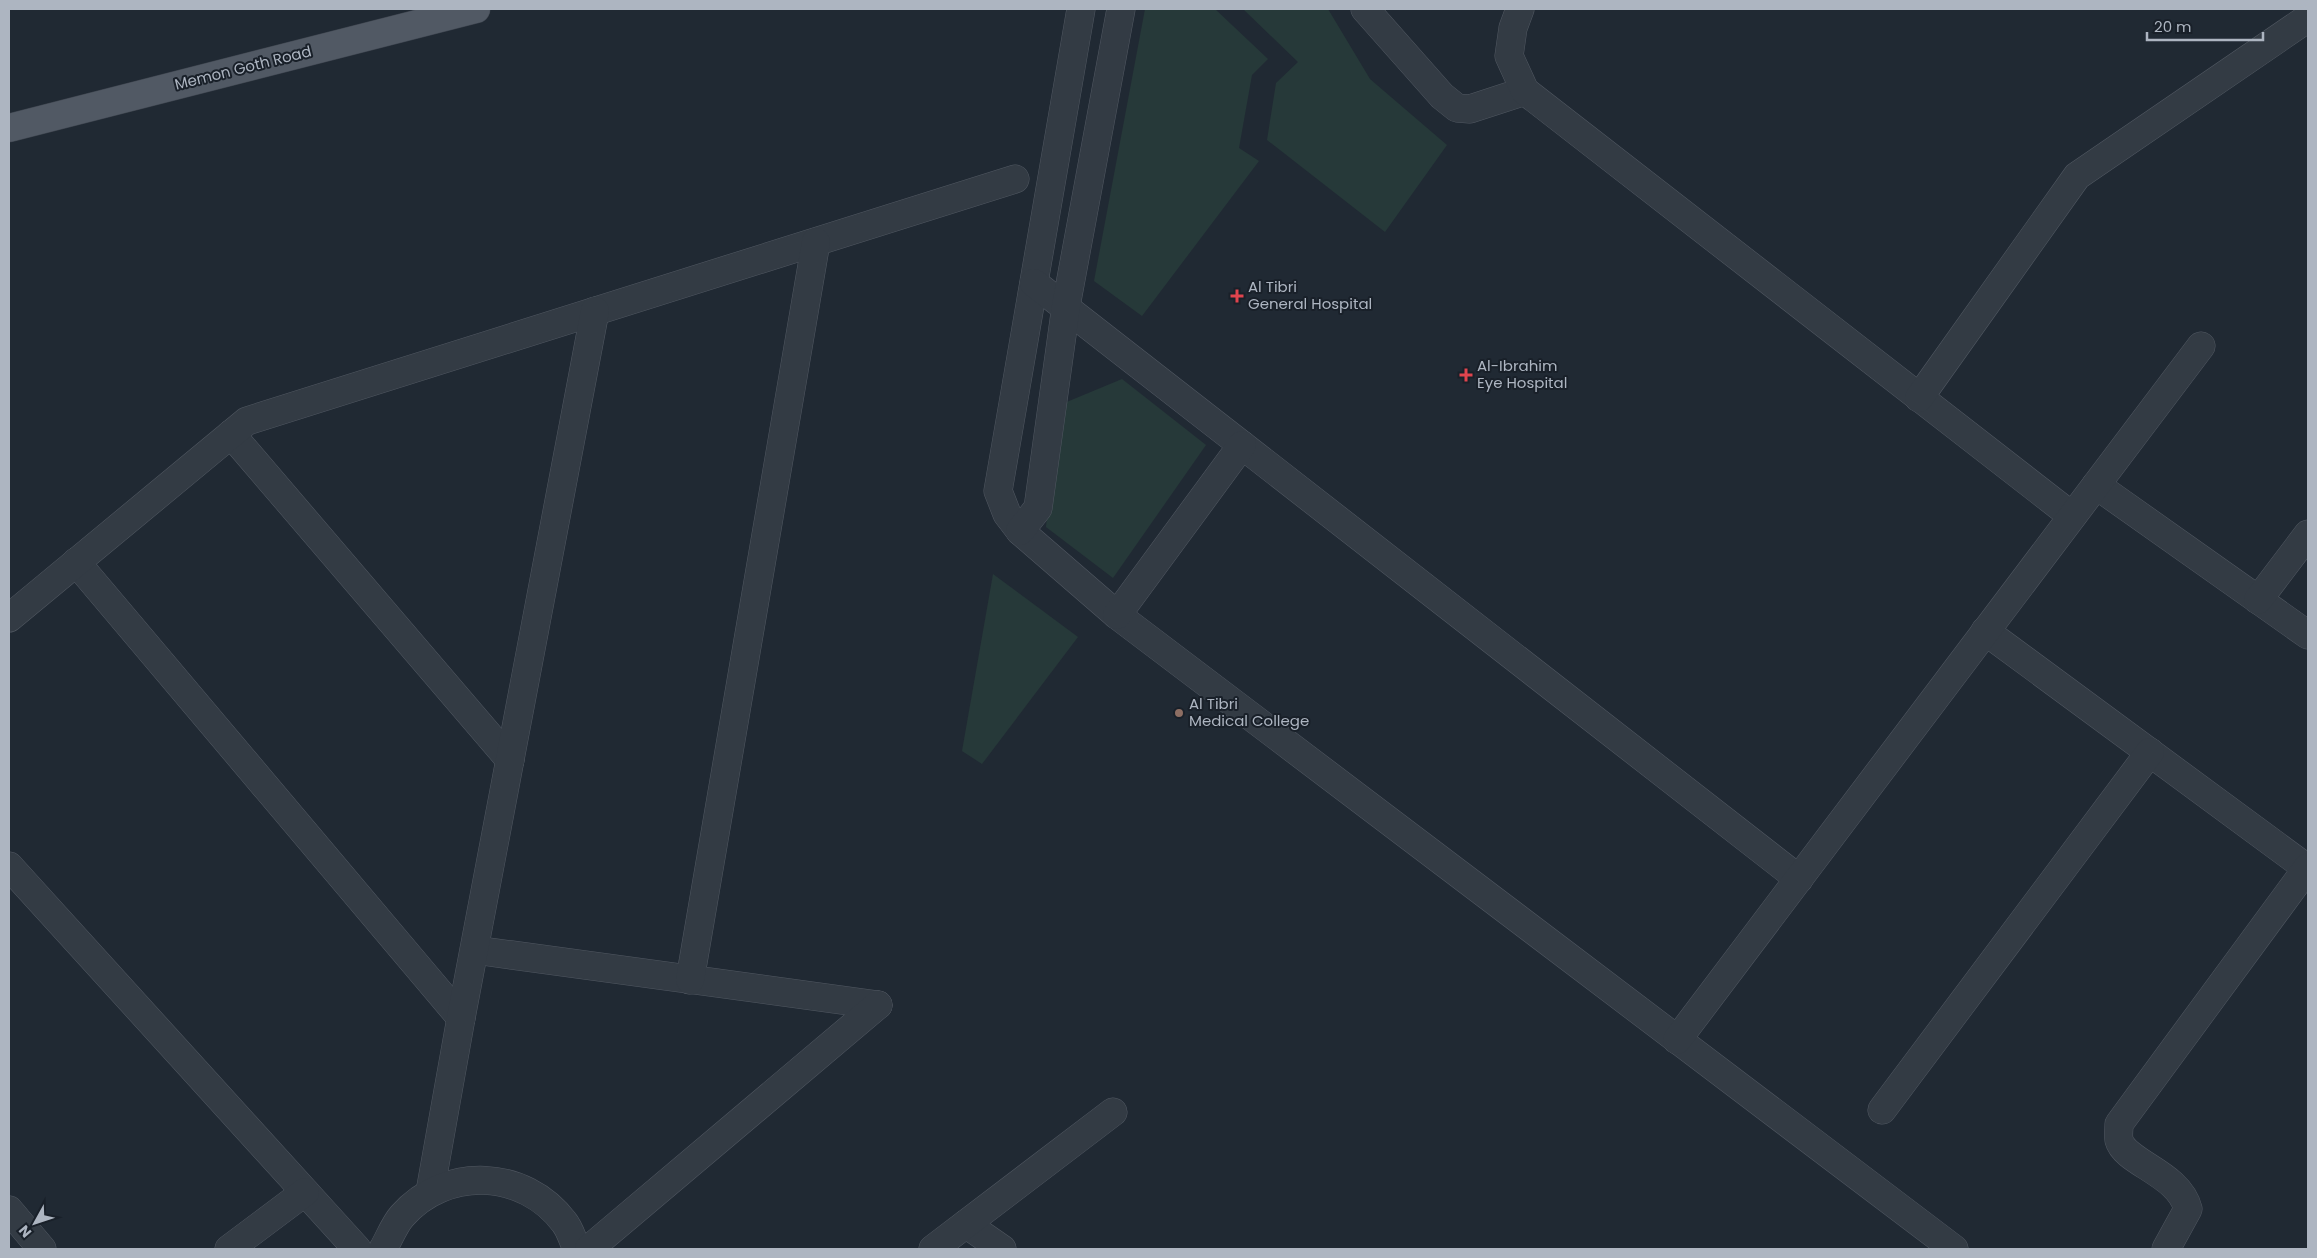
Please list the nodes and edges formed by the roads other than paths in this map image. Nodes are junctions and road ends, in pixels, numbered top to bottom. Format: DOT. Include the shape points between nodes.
graph roads {
  1 [pos="476,9"];
  2 [pos="1081,9"];
  3 [pos="1121,9"];
  4 [pos="1365,9"];
  5 [pos="1520,9"];
  6 [pos="2308,18"];
  7 [pos="1525,91"];
  8 [pos="9,128"];
  9 [pos="1016,179"];
  10 [pos="816,242"];
  11 [pos="1034,283"];
  12 [pos="1066,306"];
  13 [pos="595,311"];
  14 [pos="2201,346"];
  15 [pos="1919,398"];
  16 [pos="231,434"];
  17 [pos="1242,445"];
  18 [pos="2096,484"];
  19 [pos="2072,516"];
  20 [pos="1020,531"];
  21 [pos="2308,534"];
  22 [pos="76,562"];
  23 [pos="2258,600"];
  24 [pos="1117,615"];
  25 [pos="9,618"];
  26 [pos="1985,631"];
  27 [pos="2308,636"];
  28 [pos="2150,752"];
  29 [pos="510,760"];
  30 [pos="9,866"];
  31 [pos="2308,868"];
  32 [pos="1799,879"];
  33 [pos="475,950"];
  34 [pos="690,980"];
  35 [pos="461,1018"];
  36 [pos="1677,1040"];
  37 [pos="1882,1110"];
  38 [pos="1113,1112"];
  39 [pos="305,1192"];
  40 [pos="430,1192"];
  41 [pos="9,1210"];
  42 [pos="966,1224"];
  43 [pos="42,1249"];
  44 [pos="230,1249"];
  45 [pos="357,1249"];
  46 [pos="383,1249"];
  47 [pos="577,1249"];
  48 [pos="589,1249"];
  49 [pos="933,1249"];
  50 [pos="1002,1249"];
  51 [pos="1954,1249"];
  52 [pos="2166,1249"];
  1 -- 8 [label="main road, Memon Goth Road"];
  2 -- 11 [label="street"];
  3 -- 12 [label="street"];
  4 -- 7 [label="street" via="1442,96 1457,108 1470,109"];
  5 -- 7 [label="street" via="1509,56"];
  6 -- 15 [label="street" via="2077,176"];
  7 -- 15 [label="street"];
  9 -- 10 [label="street"];
  10 -- 13 [label="street"];
  10 -- 34 [label="street"];
  11 -- 12 [label="street"];
  11 -- 20 [label="street" via="998,491 1007,514"];
  12 -- 17 [label="street"];
  12 -- 20 [label="street" via="1038,508"];
  13 -- 16 [label="street" via="247,420"];
  13 -- 29 [label="street"];
  14 -- 18 [label="street"];
  15 -- 19 [label="street"];
  16 -- 22 [label="street"];
  16 -- 29 [label="street"];
  17 -- 24 [label="street"];
  17 -- 32 [label="street"];
  18 -- 19 [label="street"];
  18 -- 23 [label="street"];
  19 -- 26 [label="street"];
  20 -- 24 [label="street"];
  21 -- 23 [label="street"];
  22 -- 25 [label="street"];
  22 -- 35 [label="street"];
  23 -- 27 [label="street"];
  24 -- 36 [label="street"];
  26 -- 28 [label="street"];
  26 -- 32 [label="street"];
  28 -- 31 [label="street"];
  28 -- 37 [label="street"];
  29 -- 33 [label="street"];
  30 -- 39 [label="street"];
  31 -- 52 [label="street" via="2119,1124 2119,1141 2127,1151 2175,1186 2186,1198 2188,1209"];
  32 -- 36 [label="street"];
  33 -- 34 [label="street"];
  33 -- 35 [label="street"];
  34 -- 48 [label="street" via="878,1005"];
  35 -- 40 [label="street"];
  36 -- 51 [label="street"];
  38 -- 42 [label="street"];
  39 -- 44 [label="street"];
  39 -- 45 [label="street"];
  40 -- 46 [label="street" via="401,1216"];
  40 -- 47 [label="street" via="465,1180 503,1181 538,1196 565,1222"];
  41 -- 43 [label="street"];
  42 -- 49 [label="street"];
  42 -- 50 [label="street"];
}
